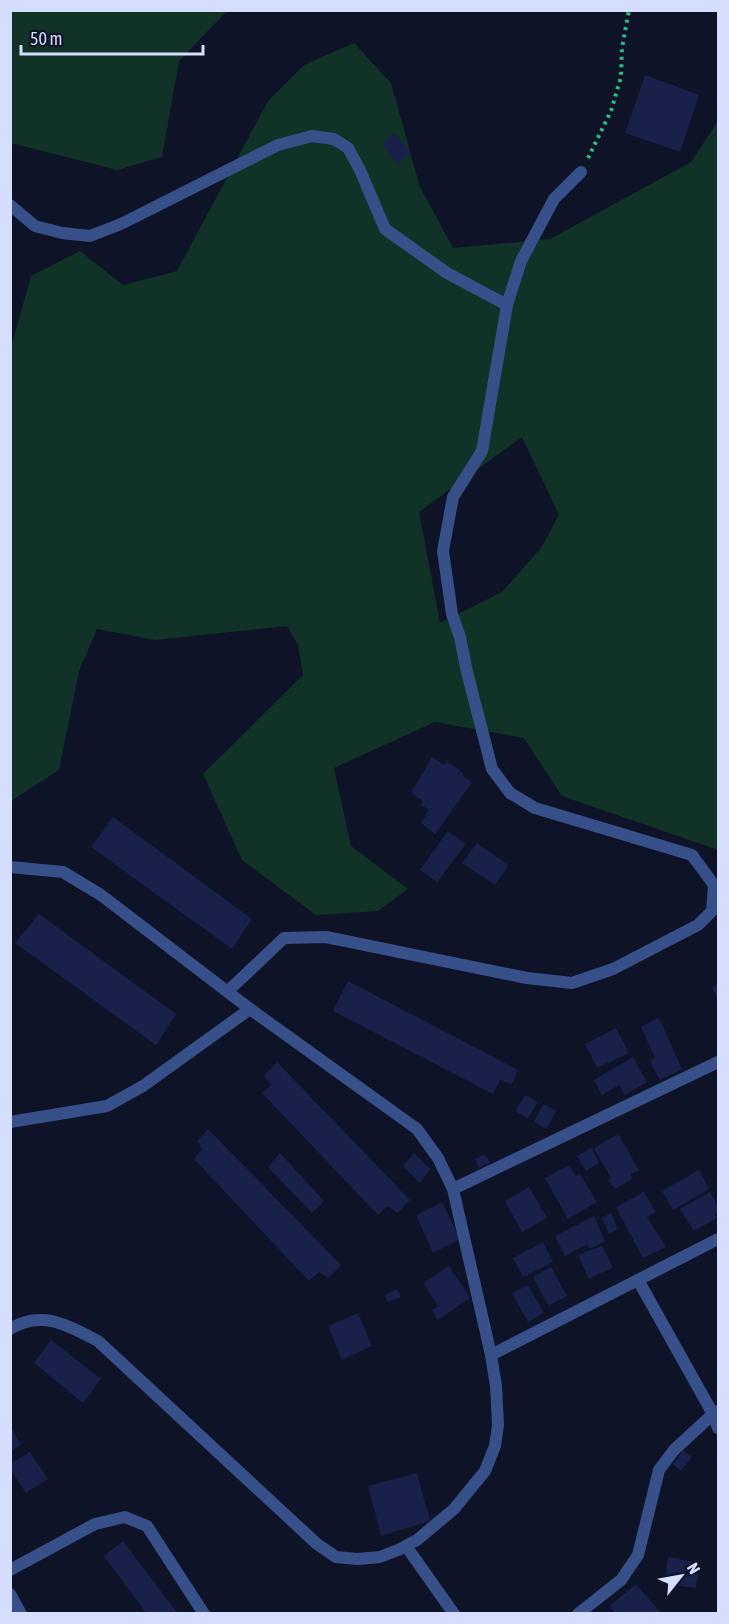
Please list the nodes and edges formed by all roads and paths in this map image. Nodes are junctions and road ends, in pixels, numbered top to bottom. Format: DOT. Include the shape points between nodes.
graph roads {
  1 [pos="629,10"];
  2 [pos="581,172"];
  3 [pos="10,205"];
  4 [pos="507,305"];
  5 [pos="10,867"];
  6 [pos="228,991"];
  7 [pos="250,1009"];
  8 [pos="718,1062"];
  9 [pos="10,1122"];
  10 [pos="453,1189"];
  11 [pos="718,1239"];
  12 [pos="638,1280"];
  13 [pos="10,1329"];
  14 [pos="491,1354"];
  15 [pos="716,1413"];
  16 [pos="718,1428"];
  17 [pos="405,1546"];
  18 [pos="10,1570"];
  19 [pos="10,1594"];
  20 [pos="21,1614"];
  21 [pos="204,1614"];
  22 [pos="454,1614"];
  23 [pos="579,1614"];
  1 -- 2 [label="path" via="618,89"];
  2 -- 4 [label="street" via="554,199 522,261"];
  3 -- 4 [label="street" via="35,226 90,236 278,145 312,136 334,139 348,148 385,229 447,273"];
  4 -- 6 [label="street" via="482,451 453,497 443,551 452,614 492,769 510,793 535,808 692,855 714,885 712,910 698,925 679,935 613,969 572,983 527,978 326,937 284,938"];
  5 -- 6 [label="street" via="63,872 101,895"];
  6 -- 7 [label="street"];
  7 -- 9 [label="street" via="143,1086 107,1106"];
  7 -- 10 [label="street" via="417,1129 438,1158"];
  8 -- 10 [label="street"];
  10 -- 14 [label="street"];
  11 -- 12 [label="street"];
  12 -- 14 [label="street"];
  12 -- 15 [label="street"];
  13 -- 17 [label="street" via="40,1319 65,1324 98,1341 317,1545 336,1557 380,1557"];
  14 -- 17 [label="street" via="498,1425 485,1471 454,1509"];
  15 -- 16 [label="street"];
  15 -- 23 [label="street" via="674,1450 659,1470 638,1555 621,1580"];
  17 -- 22 [label="street"];
  18 -- 21 [label="street" via="95,1524 125,1516 147,1526"];
  19 -- 20 [label="street"];
}
